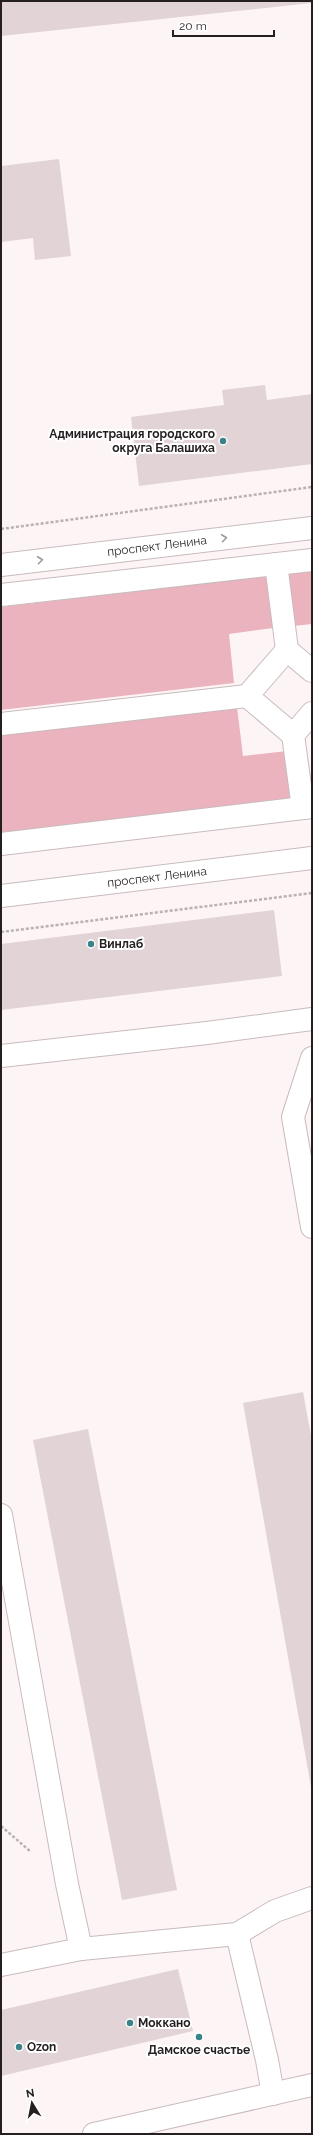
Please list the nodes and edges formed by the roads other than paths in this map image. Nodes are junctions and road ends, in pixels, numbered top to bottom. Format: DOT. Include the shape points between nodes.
graph roads {
  1 [pos="312,528"];
  2 [pos="312,560"];
  3 [pos="276,564"];
  4 [pos="1,565"];
  5 [pos="1,595"];
  6 [pos="287,650"];
  7 [pos="312,671"];
  8 [pos="247,696"];
  9 [pos="312,712"];
  10 [pos="1,724"];
  11 [pos="293,735"];
  12 [pos="308,808"];
  13 [pos="1,844"];
  14 [pos="312,858"];
  15 [pos="1,896"];
  16 [pos="312,1019"];
  17 [pos="1,1056"];
  18 [pos="312,1058"];
  19 [pos="312,1227"];
  20 [pos="1,1517"];
  21 [pos="312,1898"];
  22 [pos="237,1934"];
  23 [pos="81,1949"];
  24 [pos="1,1965"];
  25 [pos="312,2084"];
  26 [pos="273,2094"];
  27 [pos="171,2125"];
  28 [pos="94,2134"];
  4 -- 1 [label="street, проспект Ленина, one-way"];
  2 -- 3 [label="street"];
  3 -- 5 [label="street"];
  3 -- 6 [label="street"];
  6 -- 7 [label="street"];
  6 -- 8 [label="street"];
  8 -- 10 [label="street"];
  8 -- 11 [label="street"];
  9 -- 11 [label="street"];
  11 -- 12 [label="street"];
  12 -- 13 [label="street"];
  14 -- 15 [label="street, проспект Ленина"];
  16 -- 17 [label="street"];
  18 -- 19 [label="street" via="293,1117"];
  20 -- 23 [label="street"];
  21 -- 22 [label="street" via="275,1911"];
  22 -- 23 [label="street"];
  22 -- 26 [label="street"];
  23 -- 24 [label="street"];
  25 -- 26 [label="street"];
  26 -- 27 [label="street"];
  27 -- 28 [label="street"];
}
